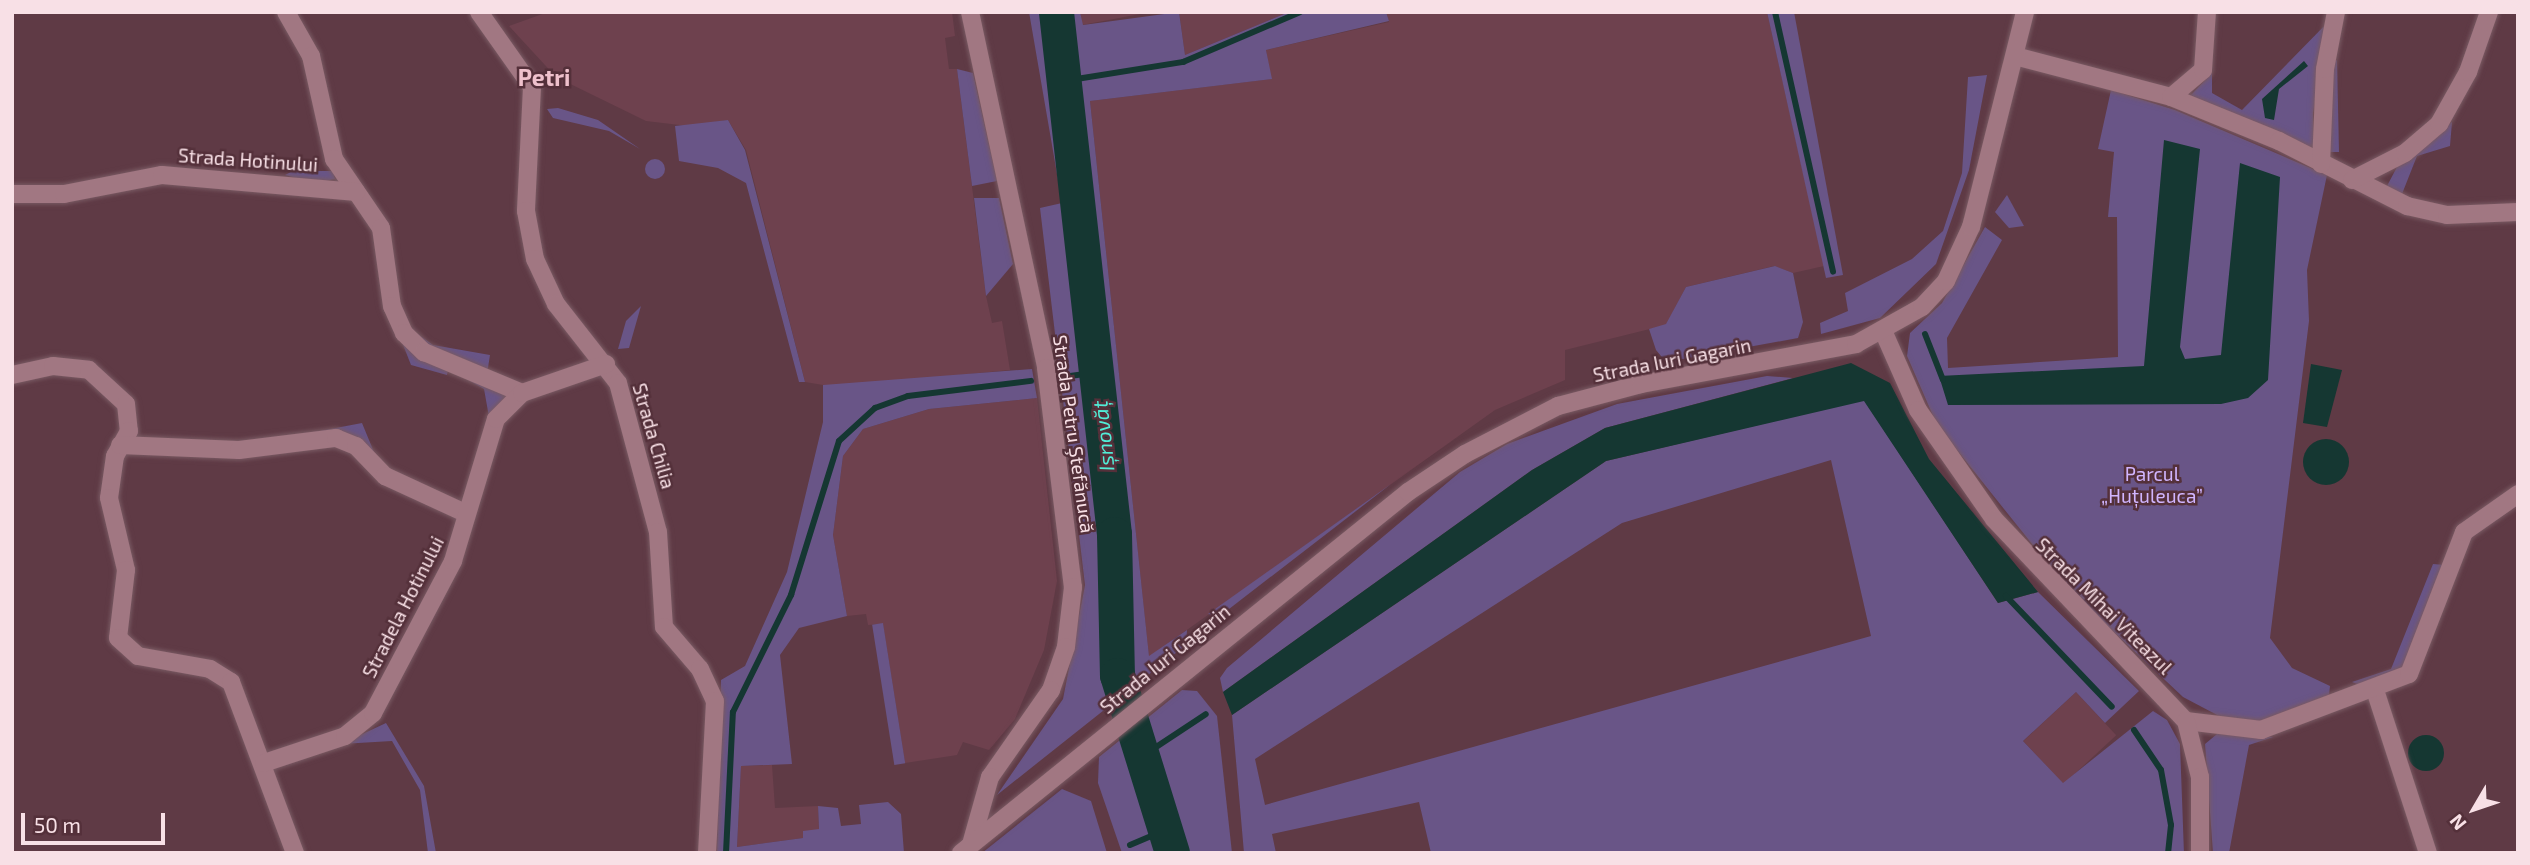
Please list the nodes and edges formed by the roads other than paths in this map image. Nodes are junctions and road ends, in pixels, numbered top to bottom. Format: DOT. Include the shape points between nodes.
graph roads {
  1 [pos="286,12"];
  2 [pos="479,12"];
  3 [pos="970,12"];
  4 [pos="2025,12"];
  5 [pos="2207,12"];
  6 [pos="2336,12"];
  7 [pos="2489,12"];
  8 [pos="2015,55"];
  9 [pos="2171,97"];
  10 [pos="2321,164"];
  11 [pos="2352,180"];
  12 [pos="356,191"];
  13 [pos="12,194"];
  14 [pos="2518,212"];
  15 [pos="1884,333"];
  16 [pos="606,364"];
  17 [pos="12,375"];
  18 [pos="522,393"];
  19 [pos="120,445"];
  20 [pos="2518,494"];
  21 [pos="465,513"];
  22 [pos="2375,690"];
  23 [pos="2186,721"];
  24 [pos="264,764"];
  25 [pos="966,848"];
  26 [pos="295,853"];
  27 [pos="707,853"];
  28 [pos="2200,853"];
  29 [pos="2428,853"];
  1 -- 12 [label="street, Strada Hotinului" via="311,56 334,159"];
  2 -- 16 [label="street, Strada Chilia" via="531,87 527,211 535,259 556,304"];
  3 -- 25 [label="street, Strada Petru Ştefănucă" via="1045,368 1073,587 1066,647 1051,690 990,777"];
  4 -- 8 [label="street, Strada Iuri Gagarin"];
  5 -- 9 [label="street" via="2203,70"];
  6 -- 10 [label="street" via="2324,81"];
  7 -- 11 [label="street" via="2468,72 2439,124 2405,153"];
  8 -- 9 [label="street"];
  8 -- 15 [label="street, Strada Iuri Gagarin" via="1956,260 1935,296"];
  9 -- 10 [label="street"];
  10 -- 11 [label="street"];
  11 -- 14 [label="street" via="2407,206 2447,215"];
  12 -- 13 [label="street, Strada Hotinului" via="162,175 64,194"];
  12 -- 18 [label="street, Strada Hotinului" via="380,228 392,306 404,333 424,352"];
  15 -- 23 [label="street, Strada Mihai Viteazul" via="1918,410 1994,519"];
  15 -- 25 [label="street, Strada Iuri Gagarin" via="1818,354 1600,394 1528,419 1408,492"];
  16 -- 18 [label="street"];
  16 -- 27 [label="street, Strada Chilia" via="628,408 658,532 664,627 700,669 715,701"];
  17 -- 19 [label="street" via="72,366 106,381 129,416"];
  18 -- 21 [label="street" via="496,419"];
  19 -- 21 [label="street" via="239,450 336,438 356,446 385,476"];
  19 -- 24 [label="street" via="109,498 126,570 118,638 138,656 225,676 236,688"];
  20 -- 22 [label="street" via="2464,532 2409,674"];
  21 -- 24 [label="street, Stradela Hotinului" via="453,561 373,713 345,736"];
  22 -- 23 [label="street" via="2261,730"];
  22 -- 29 [label="street"];
  23 -- 28 [label="street, Strada Mihai Viteazul" via="2200,778"];
  24 -- 26 [label="street"];
}
